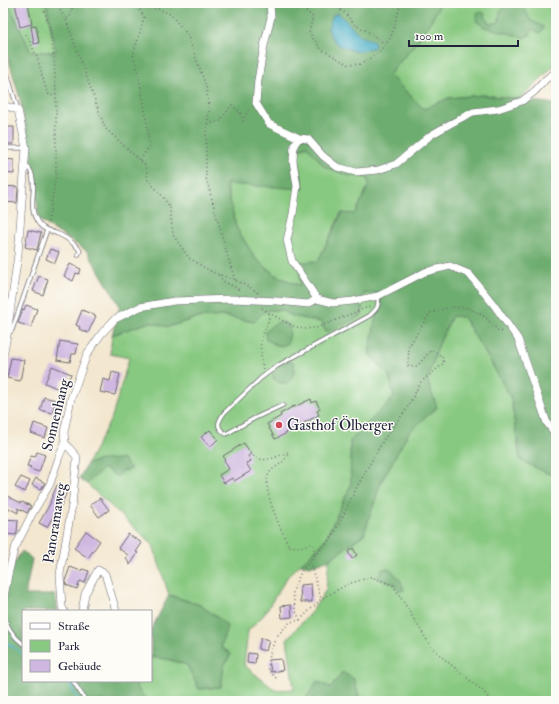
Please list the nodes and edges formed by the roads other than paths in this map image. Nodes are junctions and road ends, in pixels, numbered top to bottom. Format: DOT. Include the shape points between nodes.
graph roads {
  1 [pos="270,3"];
  2 [pos="3,60"];
  3 [pos="556,72"];
  4 [pos="3,105"];
  5 [pos="18,110"];
  6 [pos="299,138"];
  7 [pos="3,148"];
  8 [pos="26,148"];
  9 [pos="25,163"];
  10 [pos="47,230"];
  11 [pos="78,256"];
  12 [pos="378,296"];
  13 [pos="317,300"];
  14 [pos="7,335"];
  15 [pos="3,356"];
  16 [pos="283,405"];
  17 [pos="556,435"];
  18 [pos="65,443"];
  19 [pos="3,602"];
  20 [pos="64,610"];
  21 [pos="82,610"];
  22 [pos="116,610"];
  23 [pos="3,615"];
  24 [pos="22,643"];
  25 [pos="74,682"];
  26 [pos="86,701"];
  1 -- 6 [label="street" via="271,17 256,103 269,124"];
  2 -- 5 [label="lane"];
  3 -- 6 [label="street" via="522,100 498,108 473,112 432,136 396,164 378,170 356,172 337,167 322,156 308,139"];
  4 -- 5 [label="street"];
  5 -- 8 [label="street"];
  6 -- 13 [label="street" via="294,145 293,162 297,186 287,240 292,261"];
  7 -- 8 [label="lane"];
  8 -- 9 [label="street"];
  9 -- 10 [label="lane" via="33,181 33,214 37,223"];
  9 -- 14 [label="street" via="18,254"];
  10 -- 11 [label="lane" via="60,234 78,247"];
  10 -- 14 [label="lane" via="12,330"];
  12 -- 13 [label="street, Sonnenhang" via="333,303"];
  12 -- 16 [label="lane" via="379,304 369,316 265,375 224,413 218,426 226,434"];
  12 -- 17 [label="street, Sonnenhang" via="425,272 450,266 469,274 518,339 547,423"];
  13 -- 18 [label="street, Sonnenhang" via="308,304 267,300 174,301 140,307 115,319 87,354 71,399 64,432"];
  14 -- 15 [label="street"];
  18 -- 19 [label="street, Sonnenhang" via="50,484 14,550"];
  18 -- 20 [label="street, Panoramaweg" via="77,457 60,574"];
  21 -- 22 [label="street" via="85,594 98,570 105,574"];
  23 -- 24 [label="lane" via="8,629"];
  25 -- 26 [label="lane"];
}
